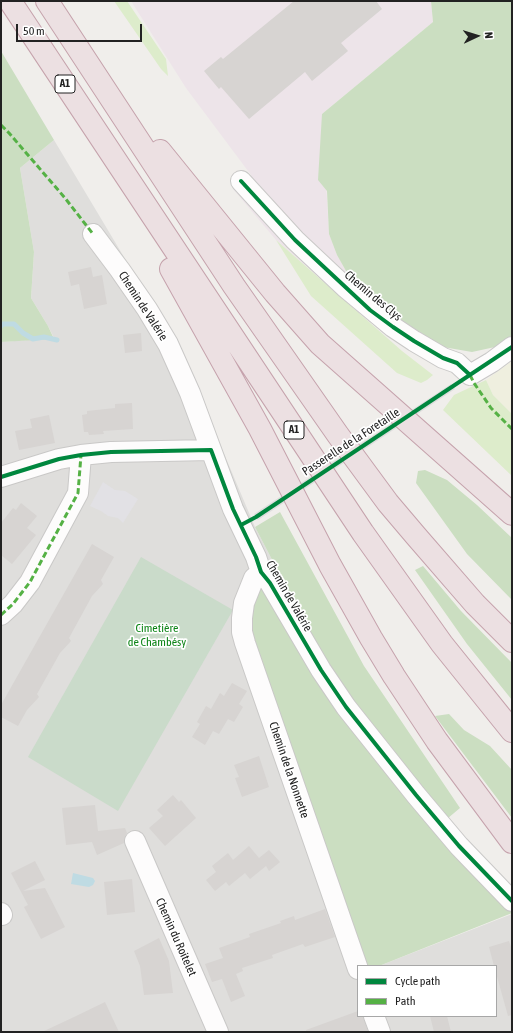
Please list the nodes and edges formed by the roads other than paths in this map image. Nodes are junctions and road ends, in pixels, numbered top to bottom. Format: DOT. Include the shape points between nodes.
graph roads {
  1 [pos="10,1"];
  2 [pos="47,1"];
  3 [pos="79,50"];
  4 [pos="89,121"];
  5 [pos="241,181"];
  6 [pos="93,234"];
  7 [pos="512,347"];
  8 [pos="211,450"];
  9 [pos="81,455"];
  10 [pos="1,477"];
  11 [pos="512,514"];
  12 [pos="261,572"];
  13 [pos="1,615"];
  14 [pos="512,641"];
  15 [pos="512,731"];
  16 [pos="135,841"];
  17 [pos="512,842"];
  18 [pos="512,901"];
  19 [pos="357,966"];
  20 [pos="374,1017"];
  21 [pos="218,1032"];
  22 [pos="380,1032"];
  1 -- 4 [label="highway, A1"];
  2 -- 3 [label="highway, A1"];
  3 -- 11 [label="highway" via="275,293 320,344"];
  3 -- 14 [label="highway, A1" via="234,286 338,435 388,503 470,598"];
  4 -- 15 [label="highway, A1" via="372,546 442,644"];
  4 -- 17 [label="highway" via="260,429 371,638 433,735"];
  5 -- 7 [label="street, Chemin des Clys" via="294,240 345,287 414,341 457,363 470,375"];
  6 -- 8 [label="street, Chemin de Valérie" via="147,309 168,344"];
  8 -- 9 [label="street"];
  8 -- 12 [label="street, Chemin de Valérie" via="233,509"];
  9 -- 10 [label="street" via="58,459"];
  9 -- 13 [label="street" via="78,493 30,582"];
  12 -- 18 [label="street, Chemin de Valérie" via="346,707 459,846"];
  12 -- 19 [label="street, Chemin de la Nonnette" via="254,578 244,603 242,632"];
  16 -- 21 [label="street, Chemin du Roitelet"];
  20 -- 22 [label="street"];
}
